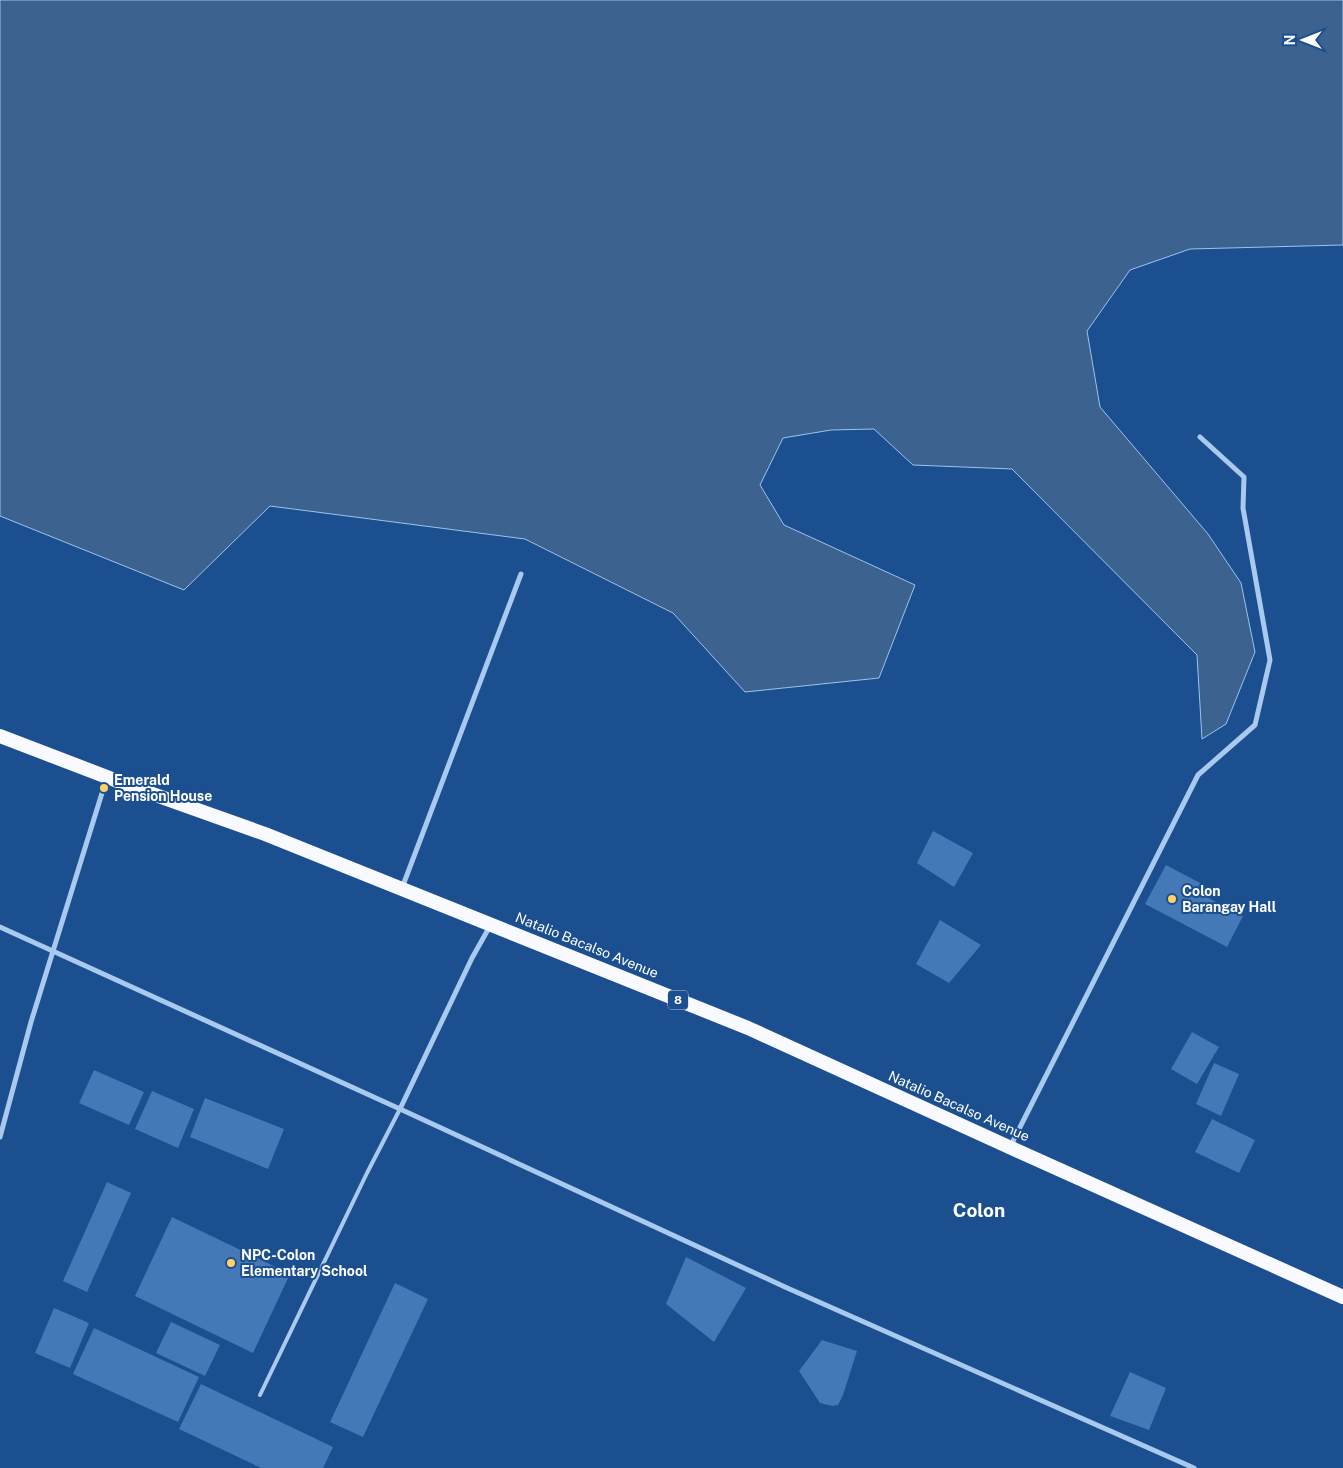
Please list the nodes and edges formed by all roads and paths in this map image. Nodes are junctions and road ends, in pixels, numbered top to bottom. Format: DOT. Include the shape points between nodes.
graph roads {
  1 [pos="1200,437"];
  2 [pos="521,574"];
  3 [pos="0,736"];
  4 [pos="107,777"];
  5 [pos="402,888"];
  6 [pos="491,924"];
  7 [pos="0,928"];
  8 [pos="53,952"];
  9 [pos="400,1109"];
  10 [pos="0,1137"];
  11 [pos="1010,1147"];
  12 [pos="1343,1297"];
  13 [pos="260,1396"];
  14 [pos="1194,1468"];
  1 -- 11 [label="street" via="1244,477 1243,508 1270,660 1255,725 1198,775"];
  2 -- 5 [label="street"];
  3 -- 4 [label="highway, Natalio Bacalso Avenue / 8"];
  4 -- 5 [label="highway, Natalio Bacalso Avenue / 8"];
  4 -- 8 [label="street"];
  5 -- 6 [label="highway, Natalio Bacalso Avenue / 8"];
  6 -- 9 [label="street"];
  6 -- 11 [label="highway, Natalio Bacalso Avenue / 8" via="748,1028"];
  7 -- 8 [label="street"];
  8 -- 9 [label="street"];
  8 -- 10 [label="street"];
  9 -- 13 [label="lane"];
  9 -- 14 [label="street" via="785,1287"];
  11 -- 12 [label="highway, Natalio Bacalso Avenue / 8"];
}
